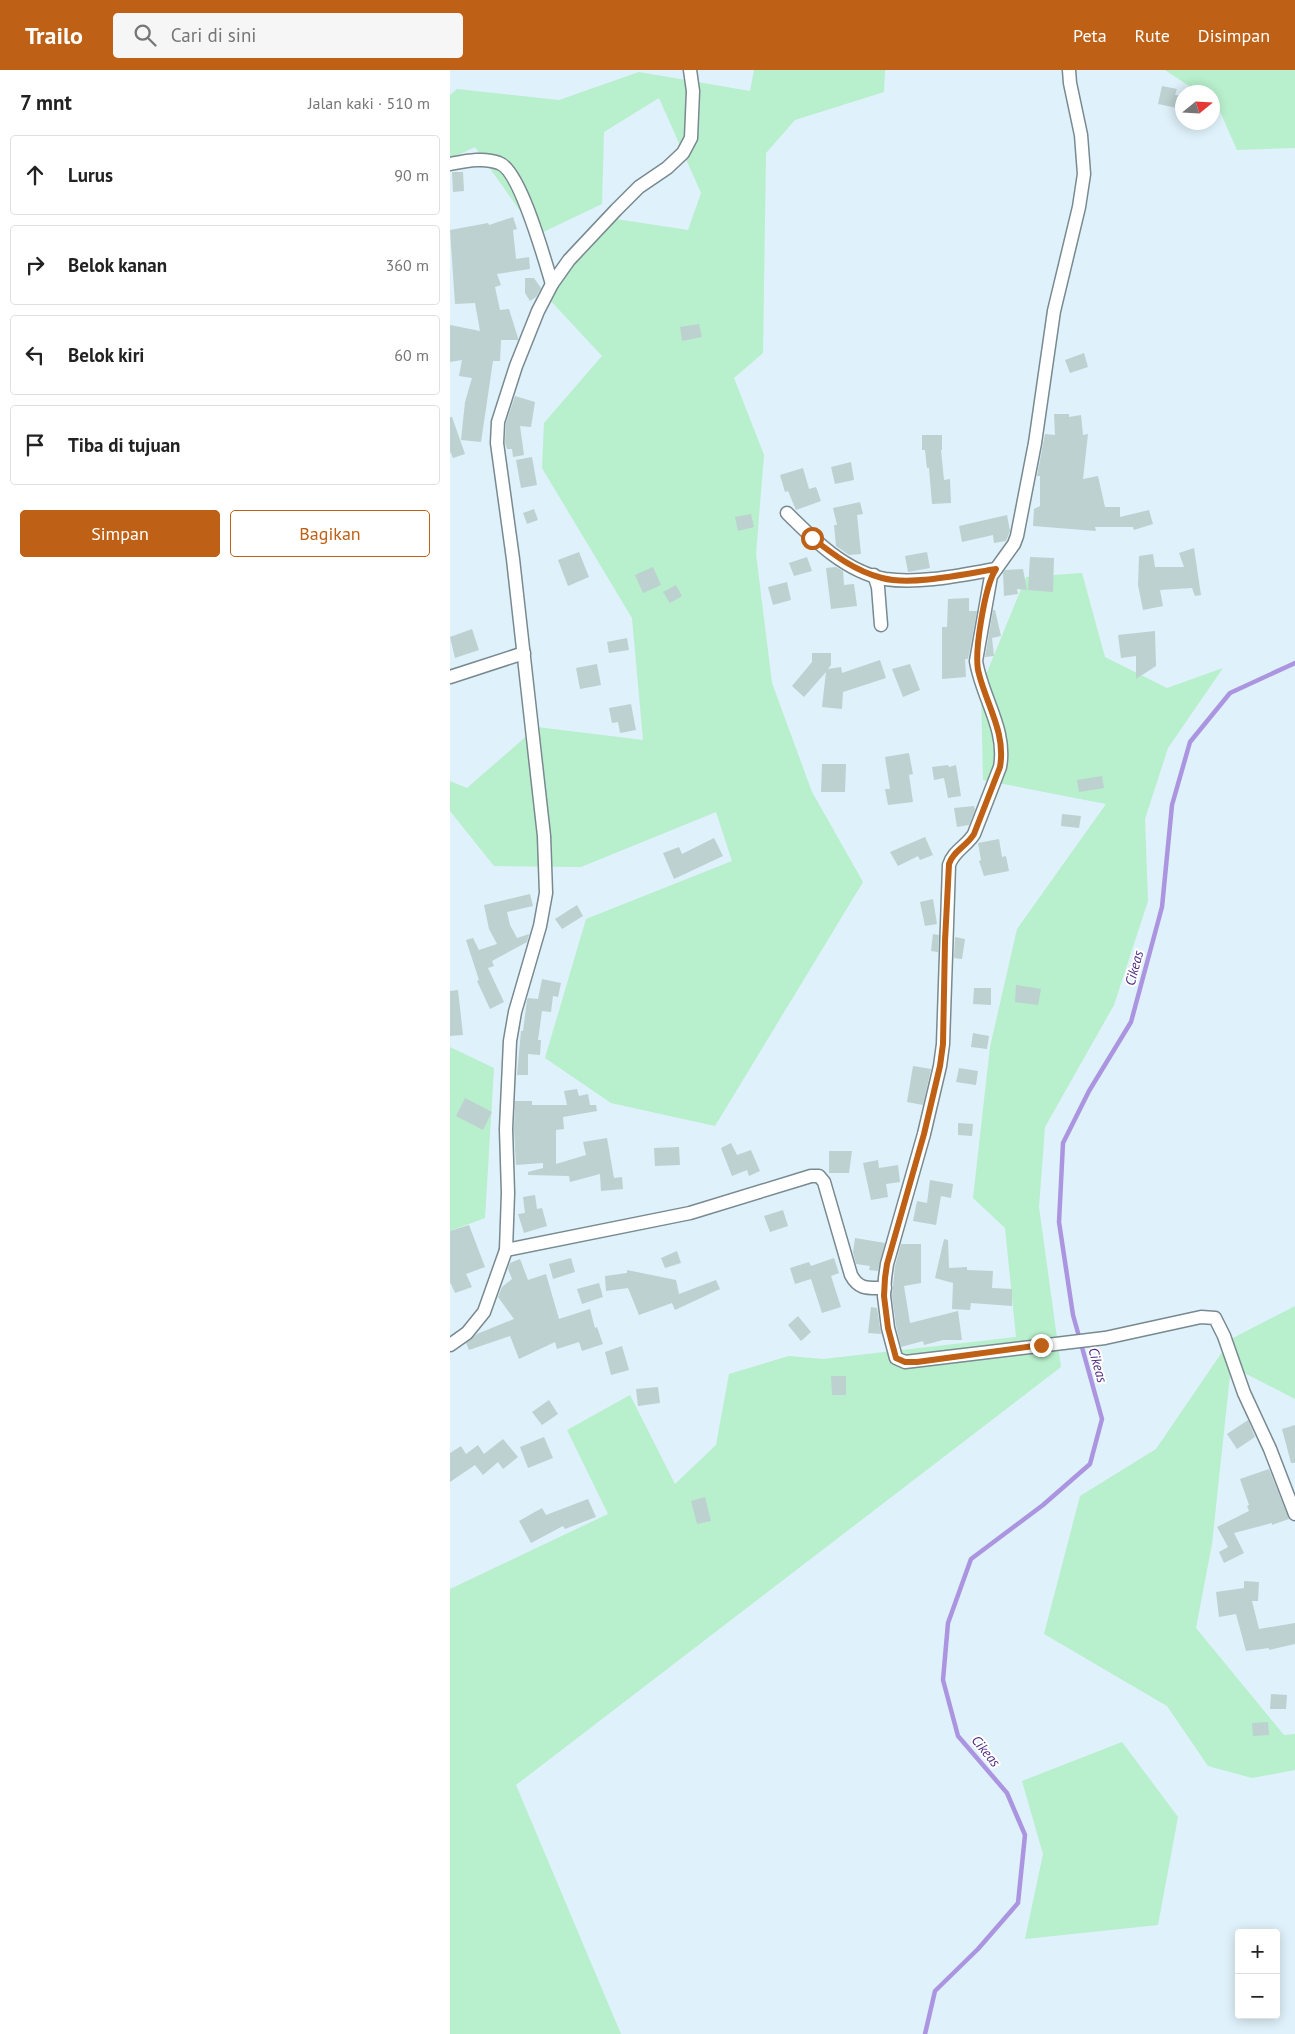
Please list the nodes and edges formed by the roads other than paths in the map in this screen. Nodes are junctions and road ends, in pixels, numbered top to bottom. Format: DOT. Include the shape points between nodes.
graph roads {
  1 [pos="690,70"];
  2 [pos="1069,70"];
  3 [pos="450,164"];
  4 [pos="552,284"];
  5 [pos="788,513"];
  6 [pos="996,569"];
  7 [pos="874,575"];
  8 [pos="881,624"];
  9 [pos="524,653"];
  10 [pos="450,677"];
  11 [pos="506,1250"];
  12 [pos="885,1288"];
  13 [pos="450,1345"];
  14 [pos="1295,1514"];
  1 -- 4 [label="street" via="692,129 683,153 639,187 570,260"];
  2 -- 6 [label="street" via="1084,159 1082,189 1054,311 1035,443 1017,536"];
  3 -- 4 [label="street" via="480,160 501,163 512,174 526,204"];
  4 -- 9 [label="street" via="516,366 498,422 497,443"];
  5 -- 7 [label="street" via="812,538 838,558"];
  6 -- 7 [label="street" via="899,580"];
  6 -- 12 [label="street" via="991,576 976,661 998,730 1002,756 974,834 952,856 949,864 940,1066 887,1264"];
  7 -- 8 [label="street"];
  9 -- 10 [label="street"];
  9 -- 11 [label="street" via="544,836 546,893 510,1041"];
  11 -- 12 [label="street" via="690,1213 819,1176 824,1182 856,1284 865,1288"];
  11 -- 13 [label="street" via="484,1312 467,1333"];
  12 -- 14 [label="street" via="891,1342 900,1361 917,1362 1105,1338 1200,1317 1215,1318"];
}
